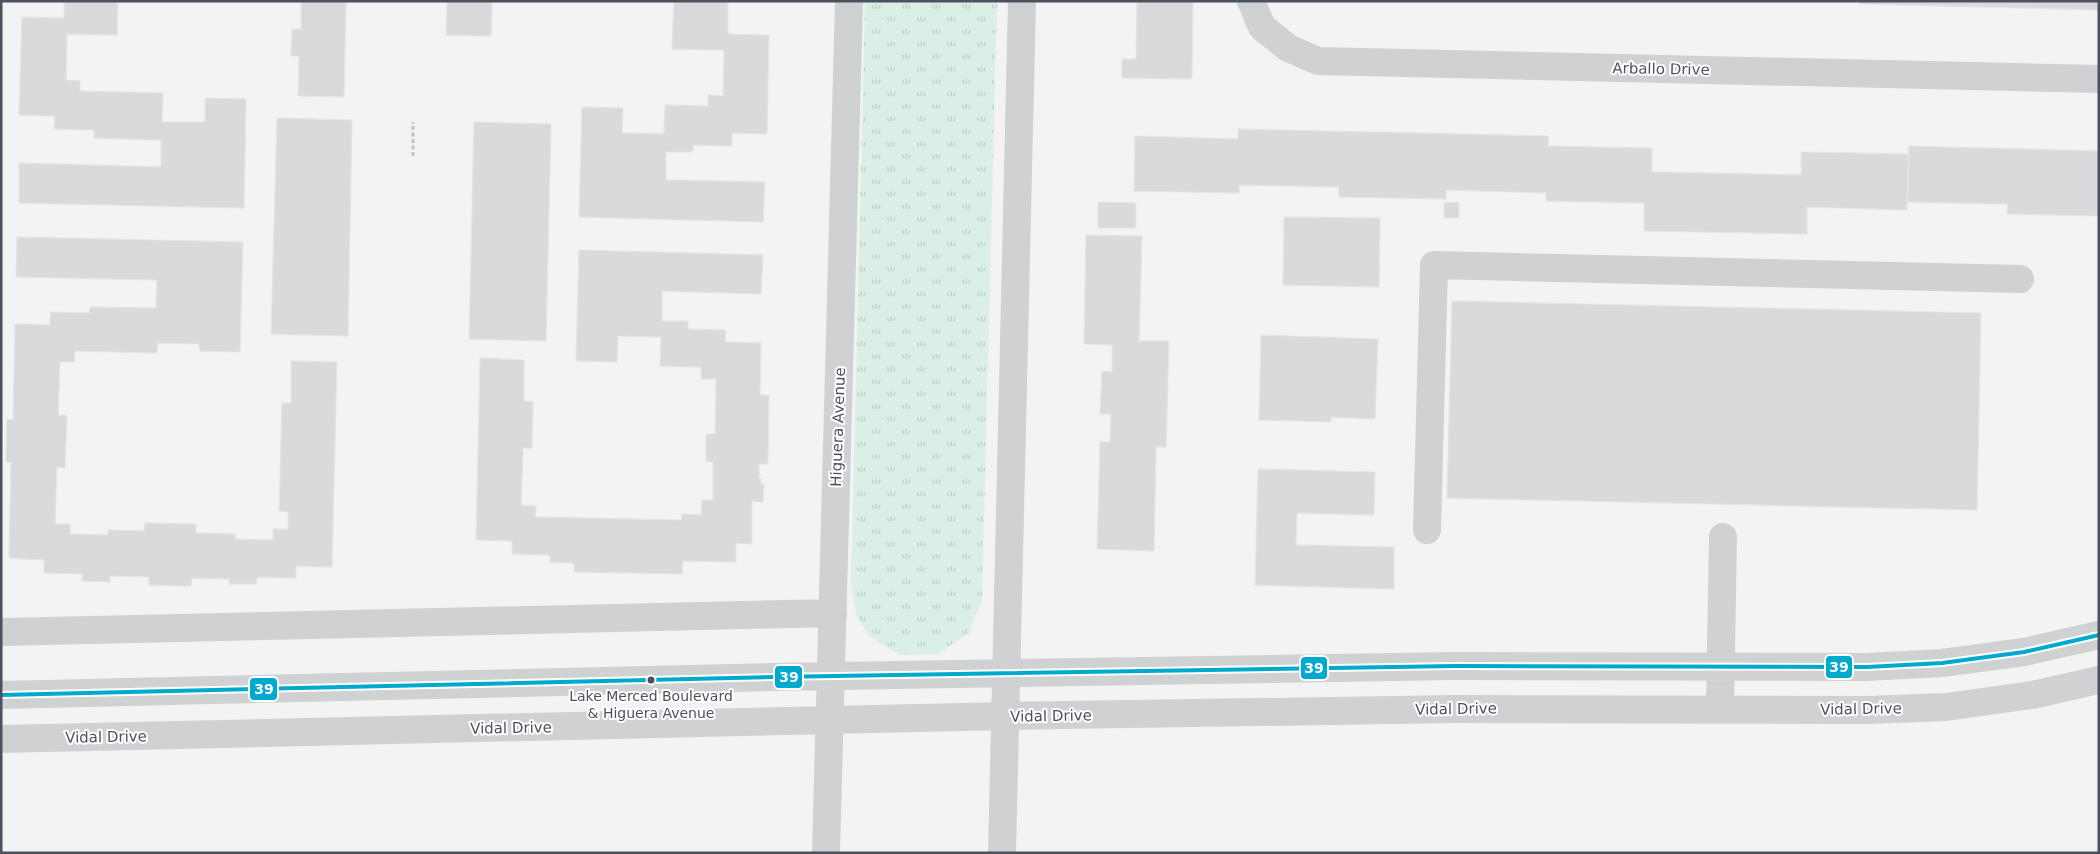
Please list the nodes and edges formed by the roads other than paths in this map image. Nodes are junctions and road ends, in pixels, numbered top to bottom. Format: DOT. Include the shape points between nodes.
graph roads {
  1 [pos="849,1"];
  2 [pos="1022,1"];
  3 [pos="1251,1"];
  4 [pos="2099,79"];
  5 [pos="2020,279"];
  6 [pos="1427,530"];
  7 [pos="1723,537"];
  8 [pos="833,613"];
  9 [pos="1,632"];
  10 [pos="2099,635"];
  11 [pos="1720,665"];
  12 [pos="1007,673"];
  13 [pos="831,676"];
  14 [pos="2099,680"];
  15 [pos="1,695"];
  16 [pos="1720,708"];
  17 [pos="1006,716"];
  18 [pos="830,721"];
  19 [pos="1,739"];
  20 [pos="826,853"];
  21 [pos="1002,853"];
  1 -- 8 [label="street, Higuera Avenue"];
  2 -- 12 [label="street"];
  3 -- 4 [label="street, Arballo Drive" via="1262,27 1288,48 1318,61"];
  5 -- 6 [label="street" via="1434,265"];
  7 -- 11 [label="street"];
  8 -- 9 [label="street"];
  8 -- 13 [label="street, Higuera Avenue"];
  10 -- 11 [label="street" via="2024,652 1942,663 1867,667"];
  11 -- 12 [label="street"];
  11 -- 16 [label="street"];
  12 -- 13 [label="street"];
  12 -- 17 [label="street"];
  13 -- 15 [label="street"];
  13 -- 18 [label="street, Higuera Avenue"];
  14 -- 16 [label="street, Vidal Drive" via="2032,695 1946,706 1868,710"];
  16 -- 17 [label="street, Vidal Drive"];
  17 -- 18 [label="street, Vidal Drive"];
  17 -- 21 [label="street"];
  18 -- 19 [label="street, Vidal Drive"];
  18 -- 20 [label="street, Higuera Avenue"];
}
